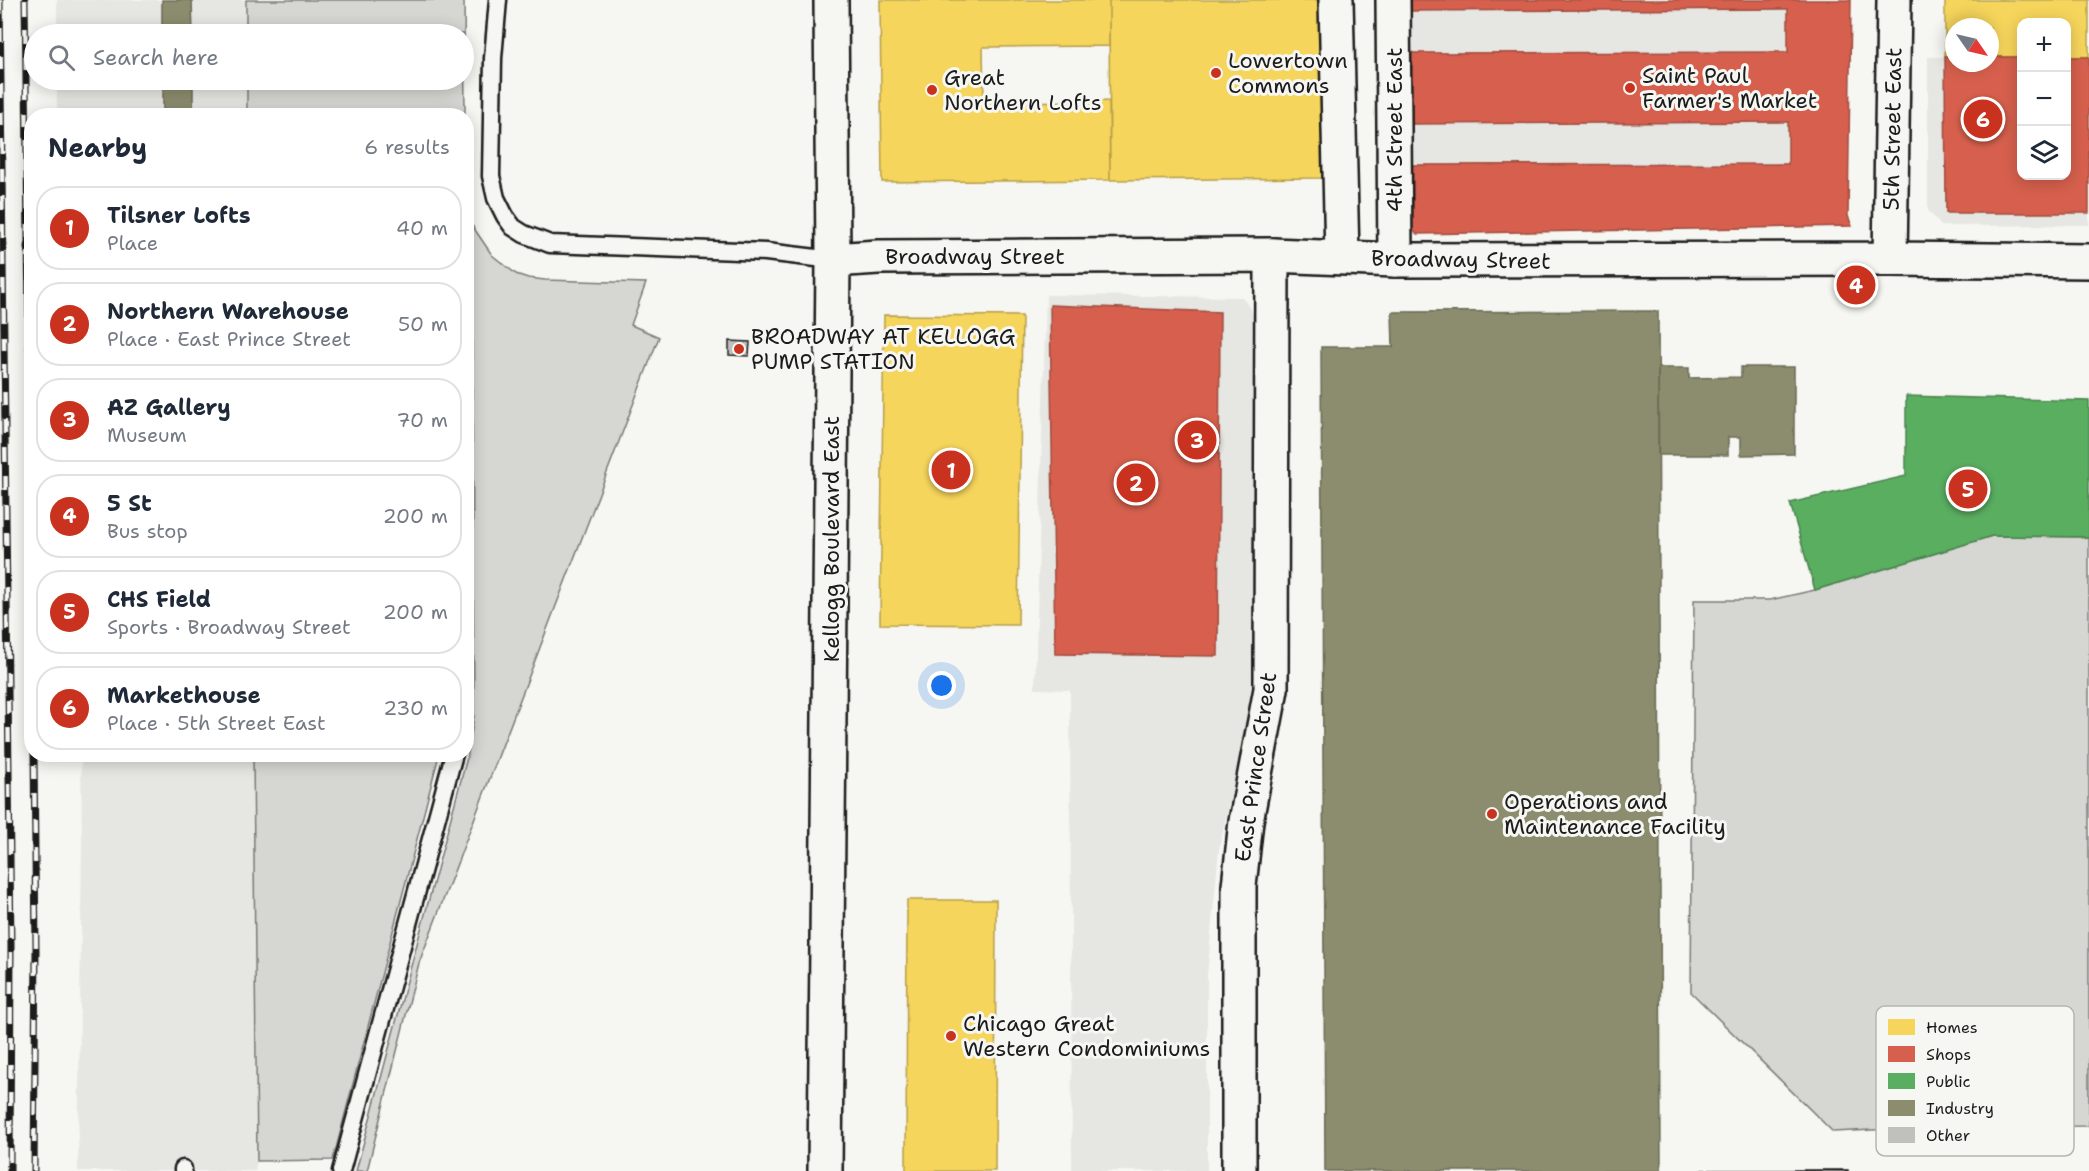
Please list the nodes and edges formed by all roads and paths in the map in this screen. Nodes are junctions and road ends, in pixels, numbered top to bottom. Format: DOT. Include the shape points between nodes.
graph roads {
  1 [pos="498,0"];
  2 [pos="831,0"];
  3 [pos="1336,0"];
  4 [pos="1393,0"];
  5 [pos="1894,0"];
  6 [pos="1272,255"];
  7 [pos="1342,257"];
  8 [pos="1890,259"];
  9 [pos="833,260"];
  10 [pos="1395,260"];
  11 [pos="2089,261"];
  12 [pos="452,762"];
  13 [pos="341,1171"];
  14 [pos="825,1171"];
  15 [pos="1239,1171"];
  1 -- 9 [label="lane" via="491,176 496,198 513,226 550,244 766,252"];
  2 -- 9 [label="street, Kellogg Boulevard East"];
  3 -- 7 [label="street"];
  4 -- 10 [label="street, 4th Street East"];
  5 -- 8 [label="street, 5th Street East"];
  6 -- 7 [label="street, Broadway Street"];
  6 -- 9 [label="street, Broadway Street" via="890,256"];
  6 -- 15 [label="street, East Prince Street" via="1271,688 1246,821 1239,885"];
  7 -- 10 [label="street, Broadway Street"];
  8 -- 10 [label="street, Broadway Street"];
  8 -- 11 [label="street, Broadway Street"];
  9 -- 14 [label="street, Kellogg Boulevard East"];
  12 -- 13 [label="lane"];
}
